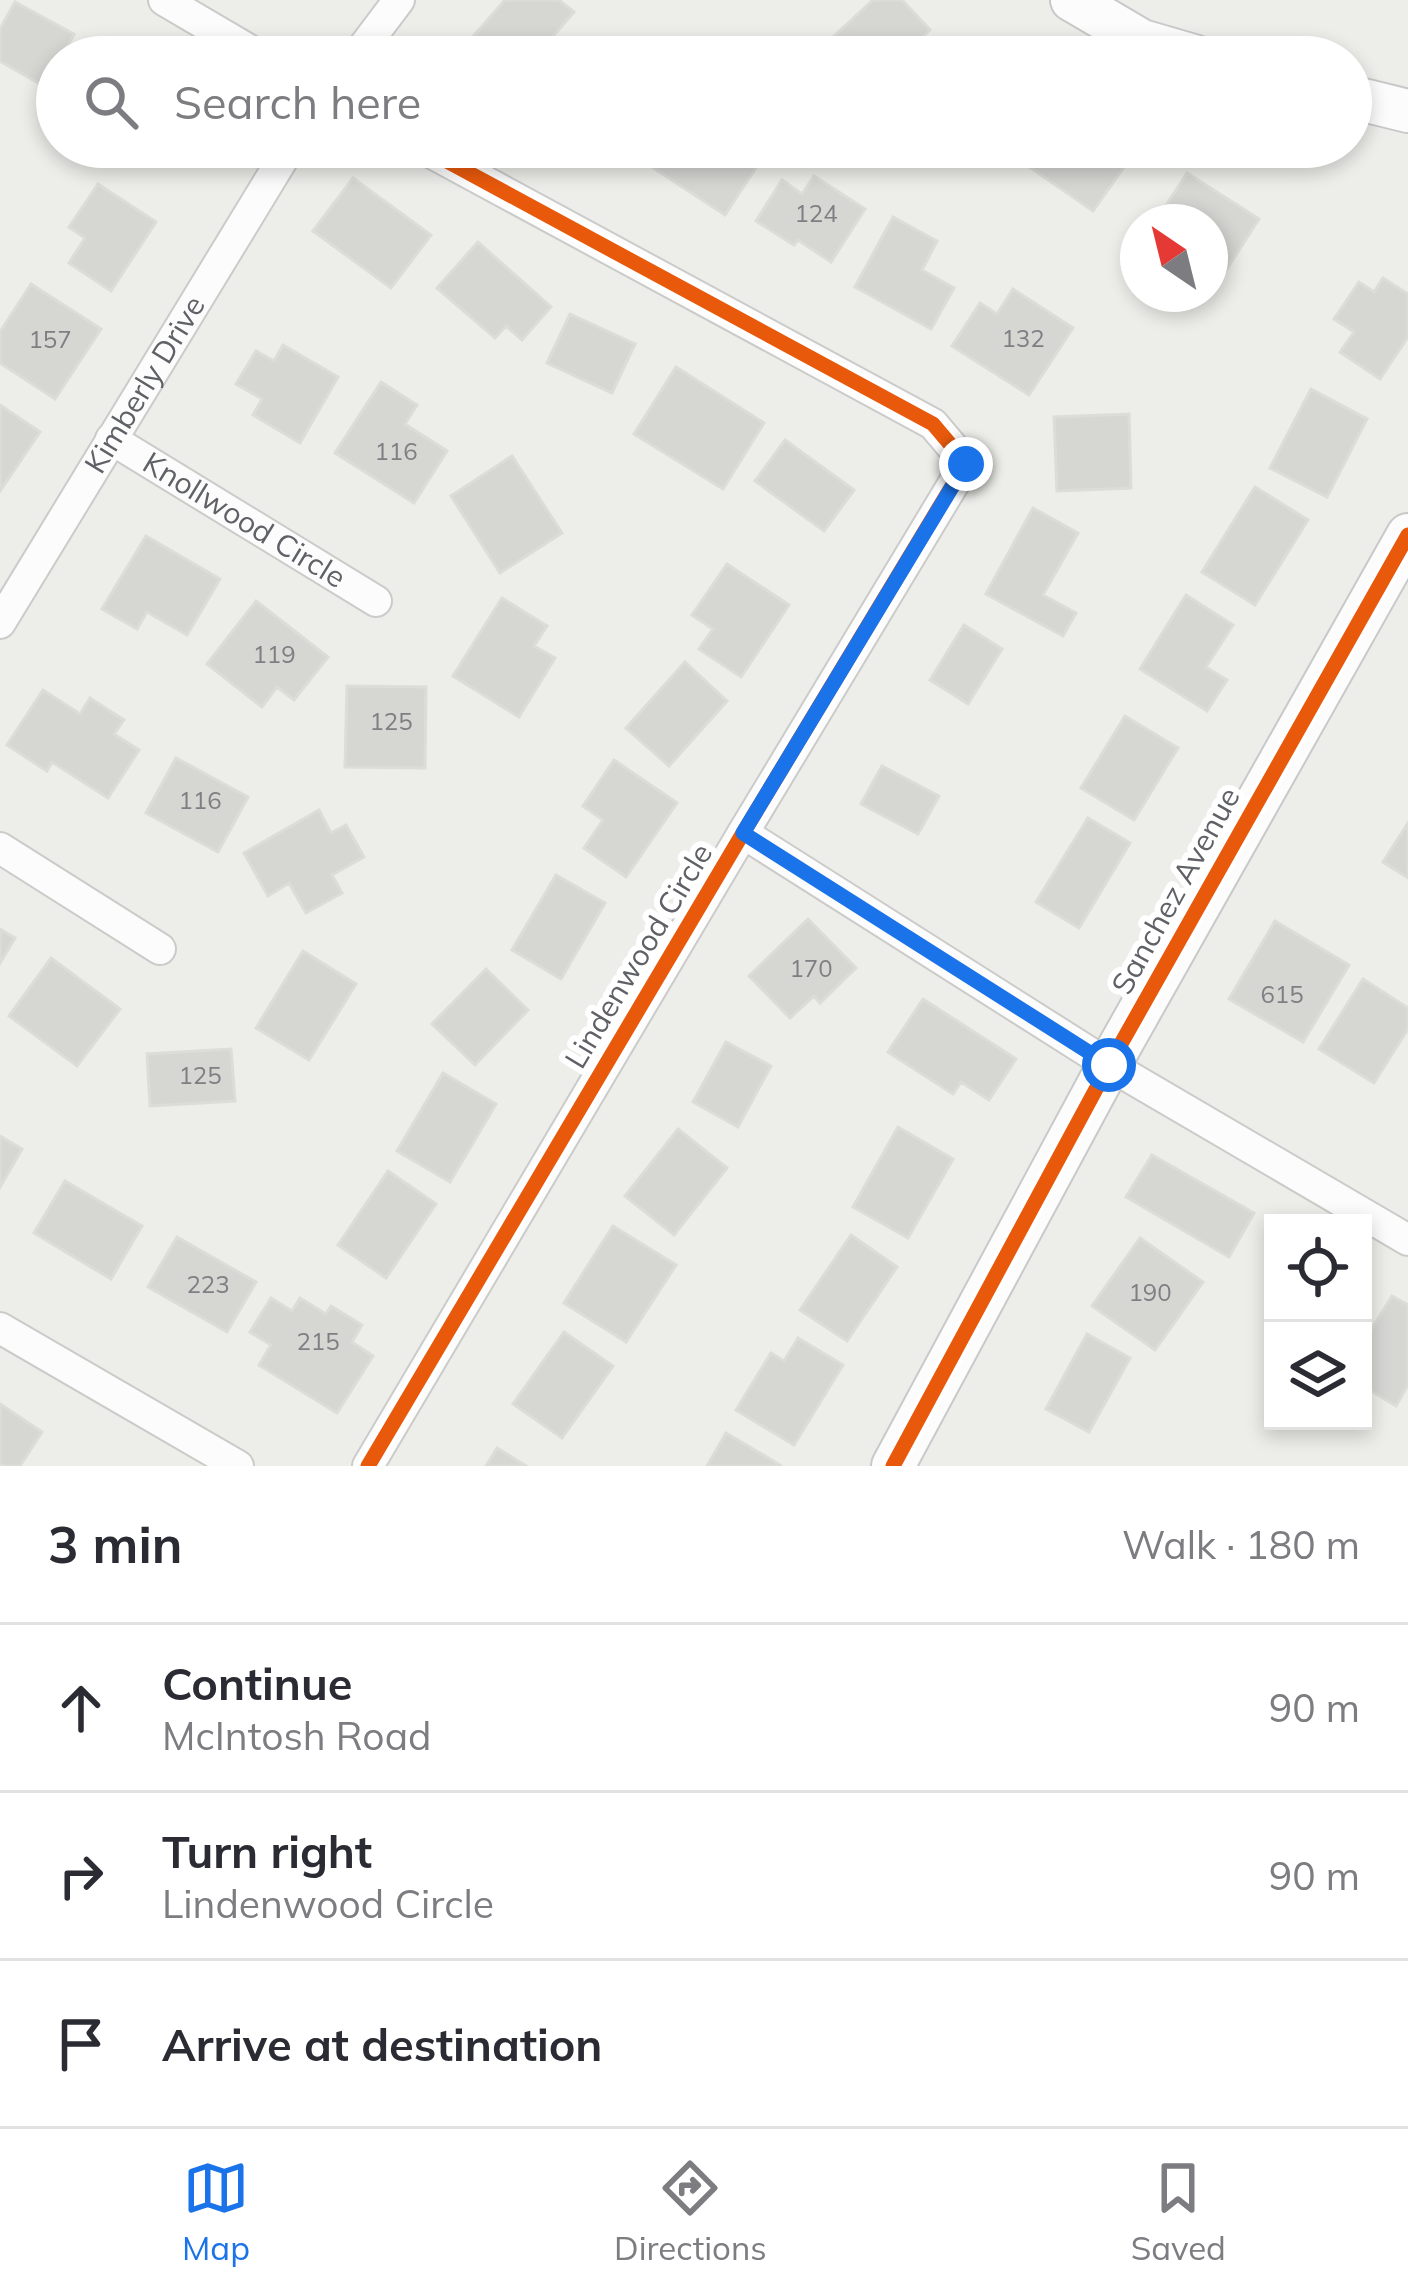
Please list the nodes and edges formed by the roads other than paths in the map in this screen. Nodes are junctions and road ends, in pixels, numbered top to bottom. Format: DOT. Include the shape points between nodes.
graph roads {
  1 [pos="164,0"];
  2 [pos="399,0"];
  3 [pos="1072,0"];
  4 [pos="225,36"];
  5 [pos="372,36"];
  6 [pos="1133,36"];
  7 [pos="1372,102"];
  8 [pos="1408,111"];
  9 [pos="277,168"];
  10 [pos="460,168"];
  11 [pos="111,439"];
  12 [pos="1408,536"];
  13 [pos="376,601"];
  14 [pos="0,623"];
  15 [pos="743,833"];
  16 [pos="0,848"];
  17 [pos="160,950"];
  18 [pos="1109,1065"];
  19 [pos="1408,1240"];
  20 [pos="0,1328"];
  21 [pos="238,1466"];
  22 [pos="368,1466"];
  23 [pos="893,1466"];
  1 -- 4 [label="street"];
  2 -- 5 [label="street"];
  3 -- 6 [label="street"];
  7 -- 8 [label="street"];
  9 -- 11 [label="street, Kimberly Drive"];
  10 -- 15 [label="street, Lindenwood Circle" via="933,424 966,464"];
  11 -- 13 [label="street, Knollwood Circle"];
  11 -- 14 [label="street, Kimberly Drive"];
  12 -- 18 [label="street, Sanchez Avenue"];
  15 -- 18 [label="street"];
  15 -- 22 [label="street, Lindenwood Circle"];
  16 -- 17 [label="street"];
  18 -- 19 [label="street"];
  18 -- 23 [label="street, Sanchez Avenue"];
  20 -- 21 [label="street"];
}
